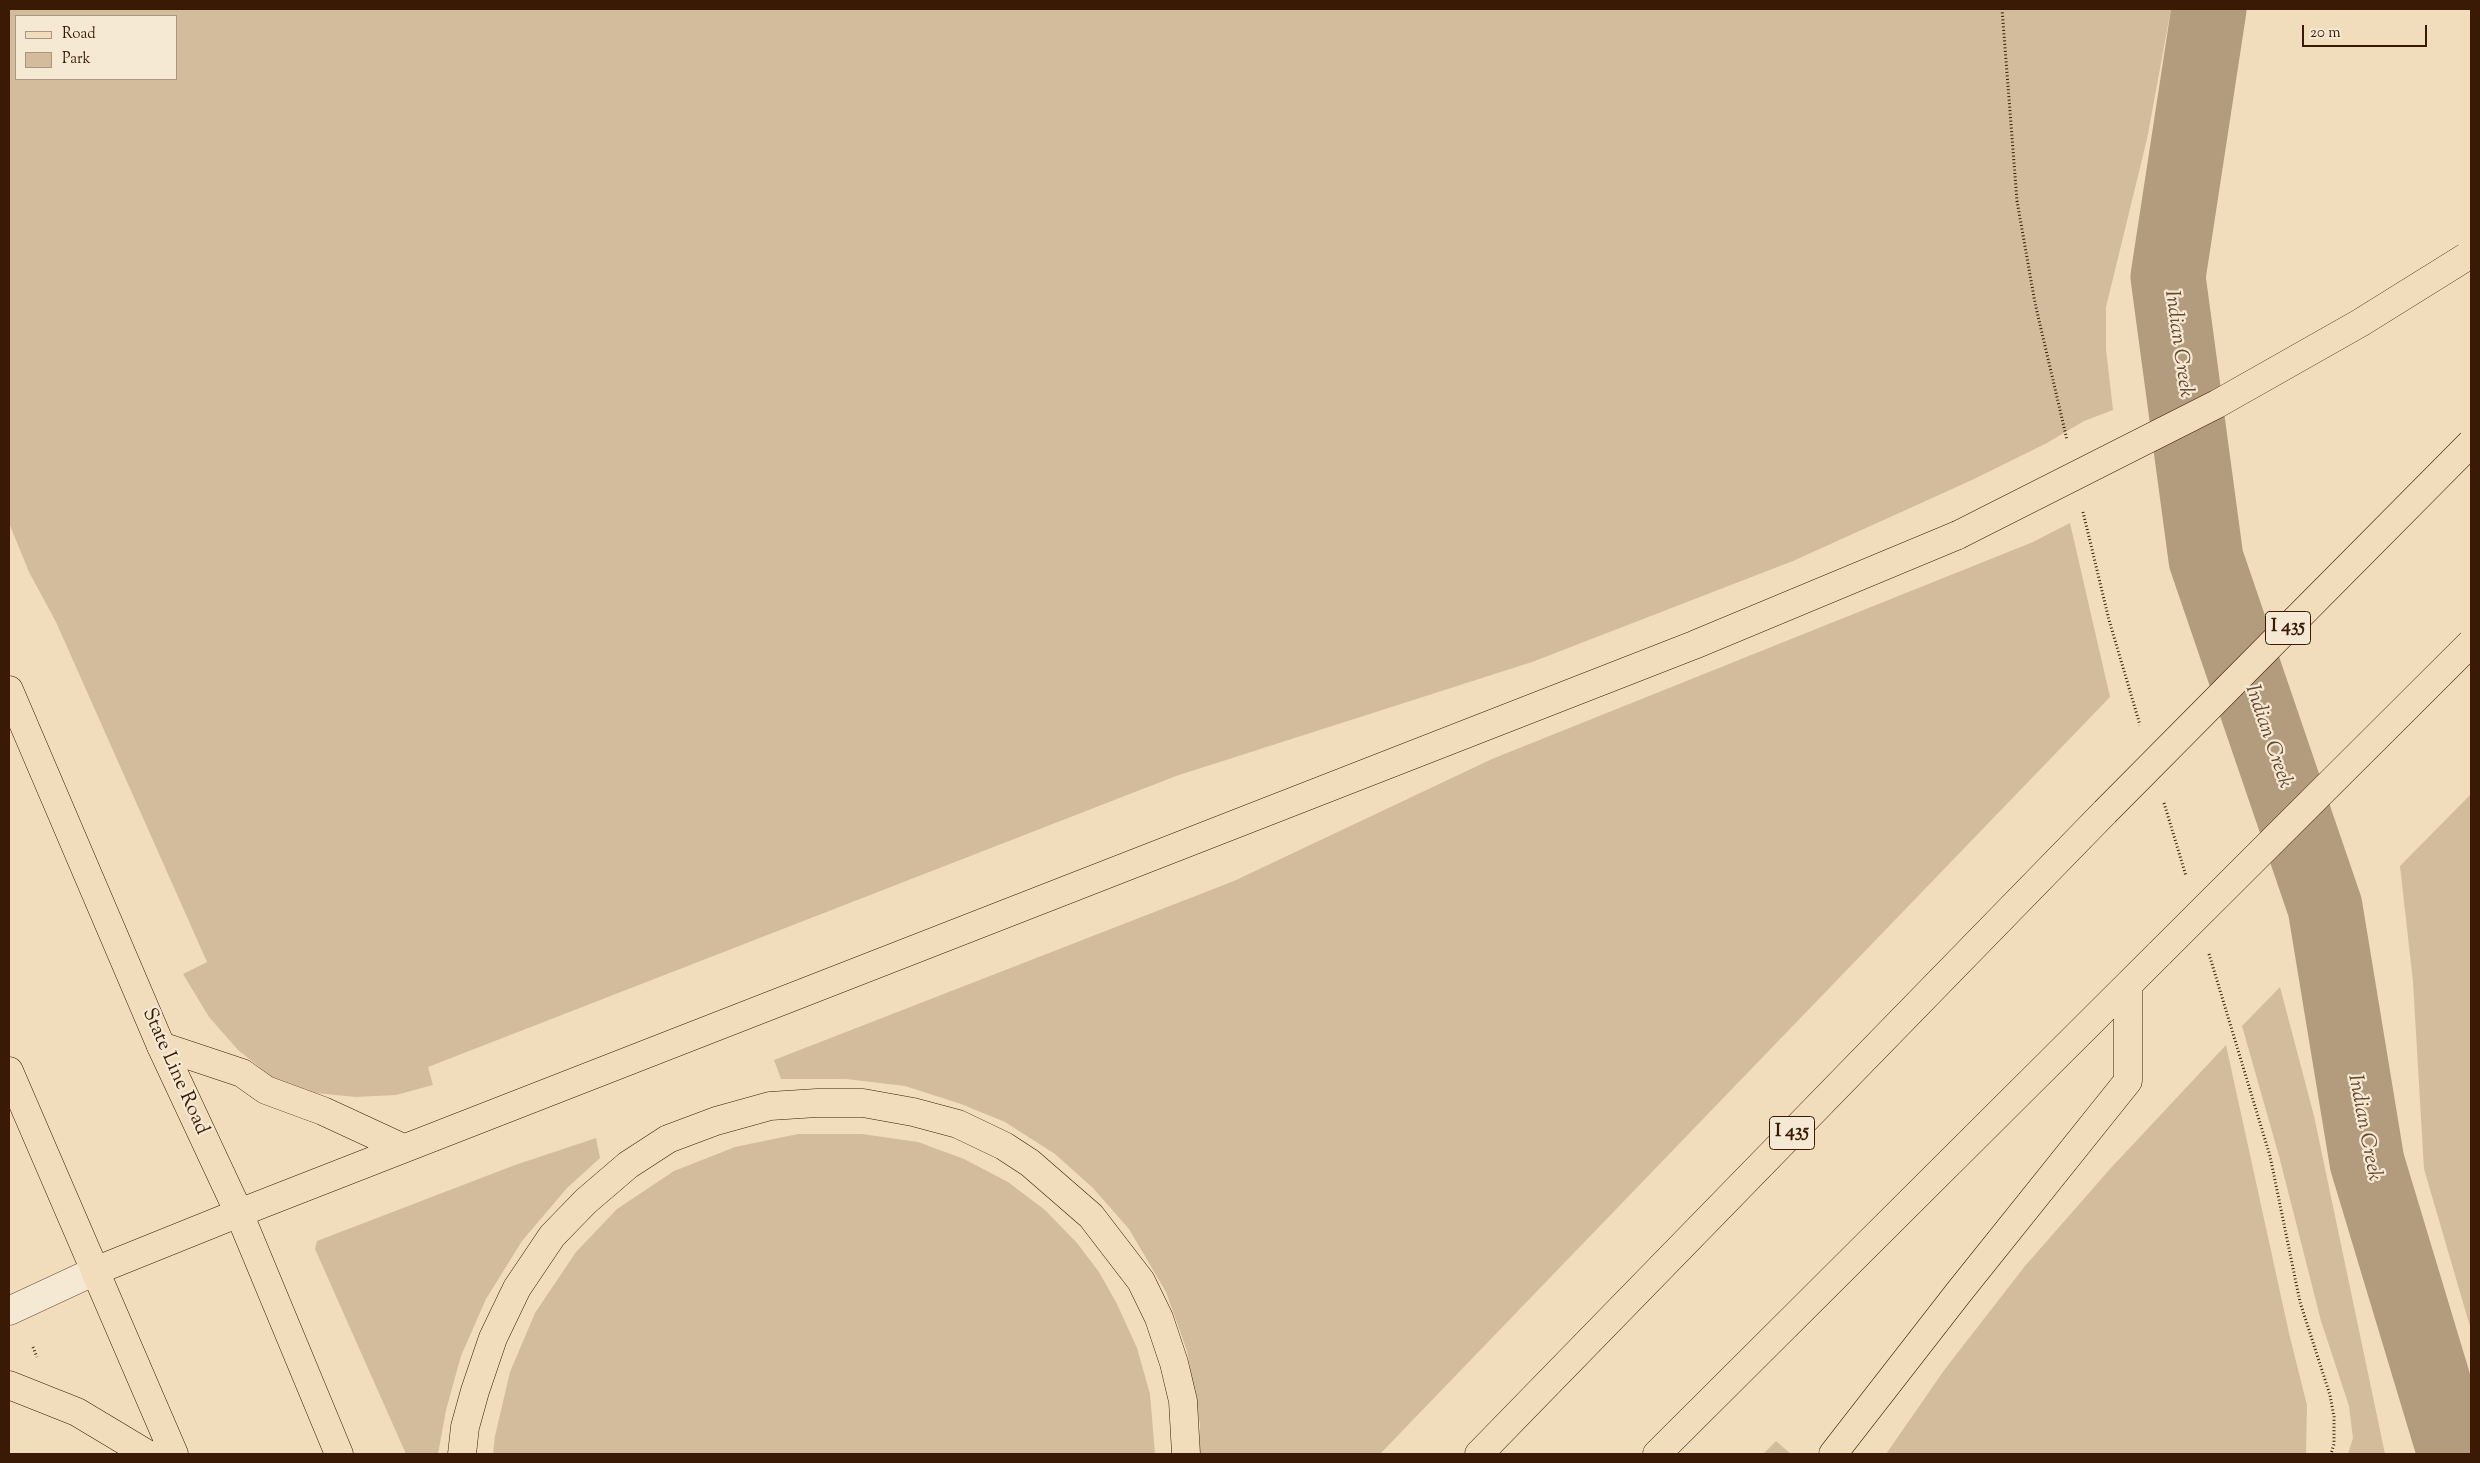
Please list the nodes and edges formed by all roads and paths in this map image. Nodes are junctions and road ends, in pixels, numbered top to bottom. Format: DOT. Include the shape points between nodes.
graph roads {
  1 [pos="2468,256"];
  2 [pos="2471,443"];
  3 [pos="2471,642"];
  4 [pos="9,690"];
  5 [pos="2128,986"];
  6 [pos="161,1046"];
  7 [pos="9,1072"];
  8 [pos="403,1148"];
  9 [pos="239,1213"];
  10 [pos="95,1271"];
  11 [pos="9,1311"];
  12 [pos="9,1384"];
  13 [pos="147,1454"];
  14 [pos="174,1454"];
  15 [pos="339,1454"];
  16 [pos="462,1454"];
  17 [pos="1186,1454"];
  18 [pos="1479,1454"];
  19 [pos="1657,1454"];
  20 [pos="1833,1454"];
  1 -- 8 [label="main road, bridge" via="2360,324 2217,404 1958,535 1684,649"];
  2 -- 18 [label="main road, I 435, bridge" via="2105,812"];
  3 -- 5 [label="main road, bridge"];
  4 -- 6 [label="main road, State Line Road"];
  5 -- 19 [label="main road"];
  5 -- 20 [label="main road" via="2128,1081"];
  6 -- 8 [label="main road" via="242,1073 266,1090 323,1111"];
  6 -- 9 [label="main road, State Line Road"];
  7 -- 10 [label="main road"];
  8 -- 9 [label="main road"];
  9 -- 10 [label="main road"];
  9 -- 15 [label="main road, State Line Road"];
  10 -- 11 [label="street"];
  10 -- 14 [label="main road"];
  12 -- 13 [label="main road" via="77,1412"];
  16 -- 17 [label="main road" via="465,1427 475,1391 493,1338 517,1288 552,1236 586,1200 628,1164 668,1139 770,1106 817,1102 863,1103 958,1124 1004,1146 1030,1163 1091,1216 1141,1281 1159,1318 1183,1400"];
}
